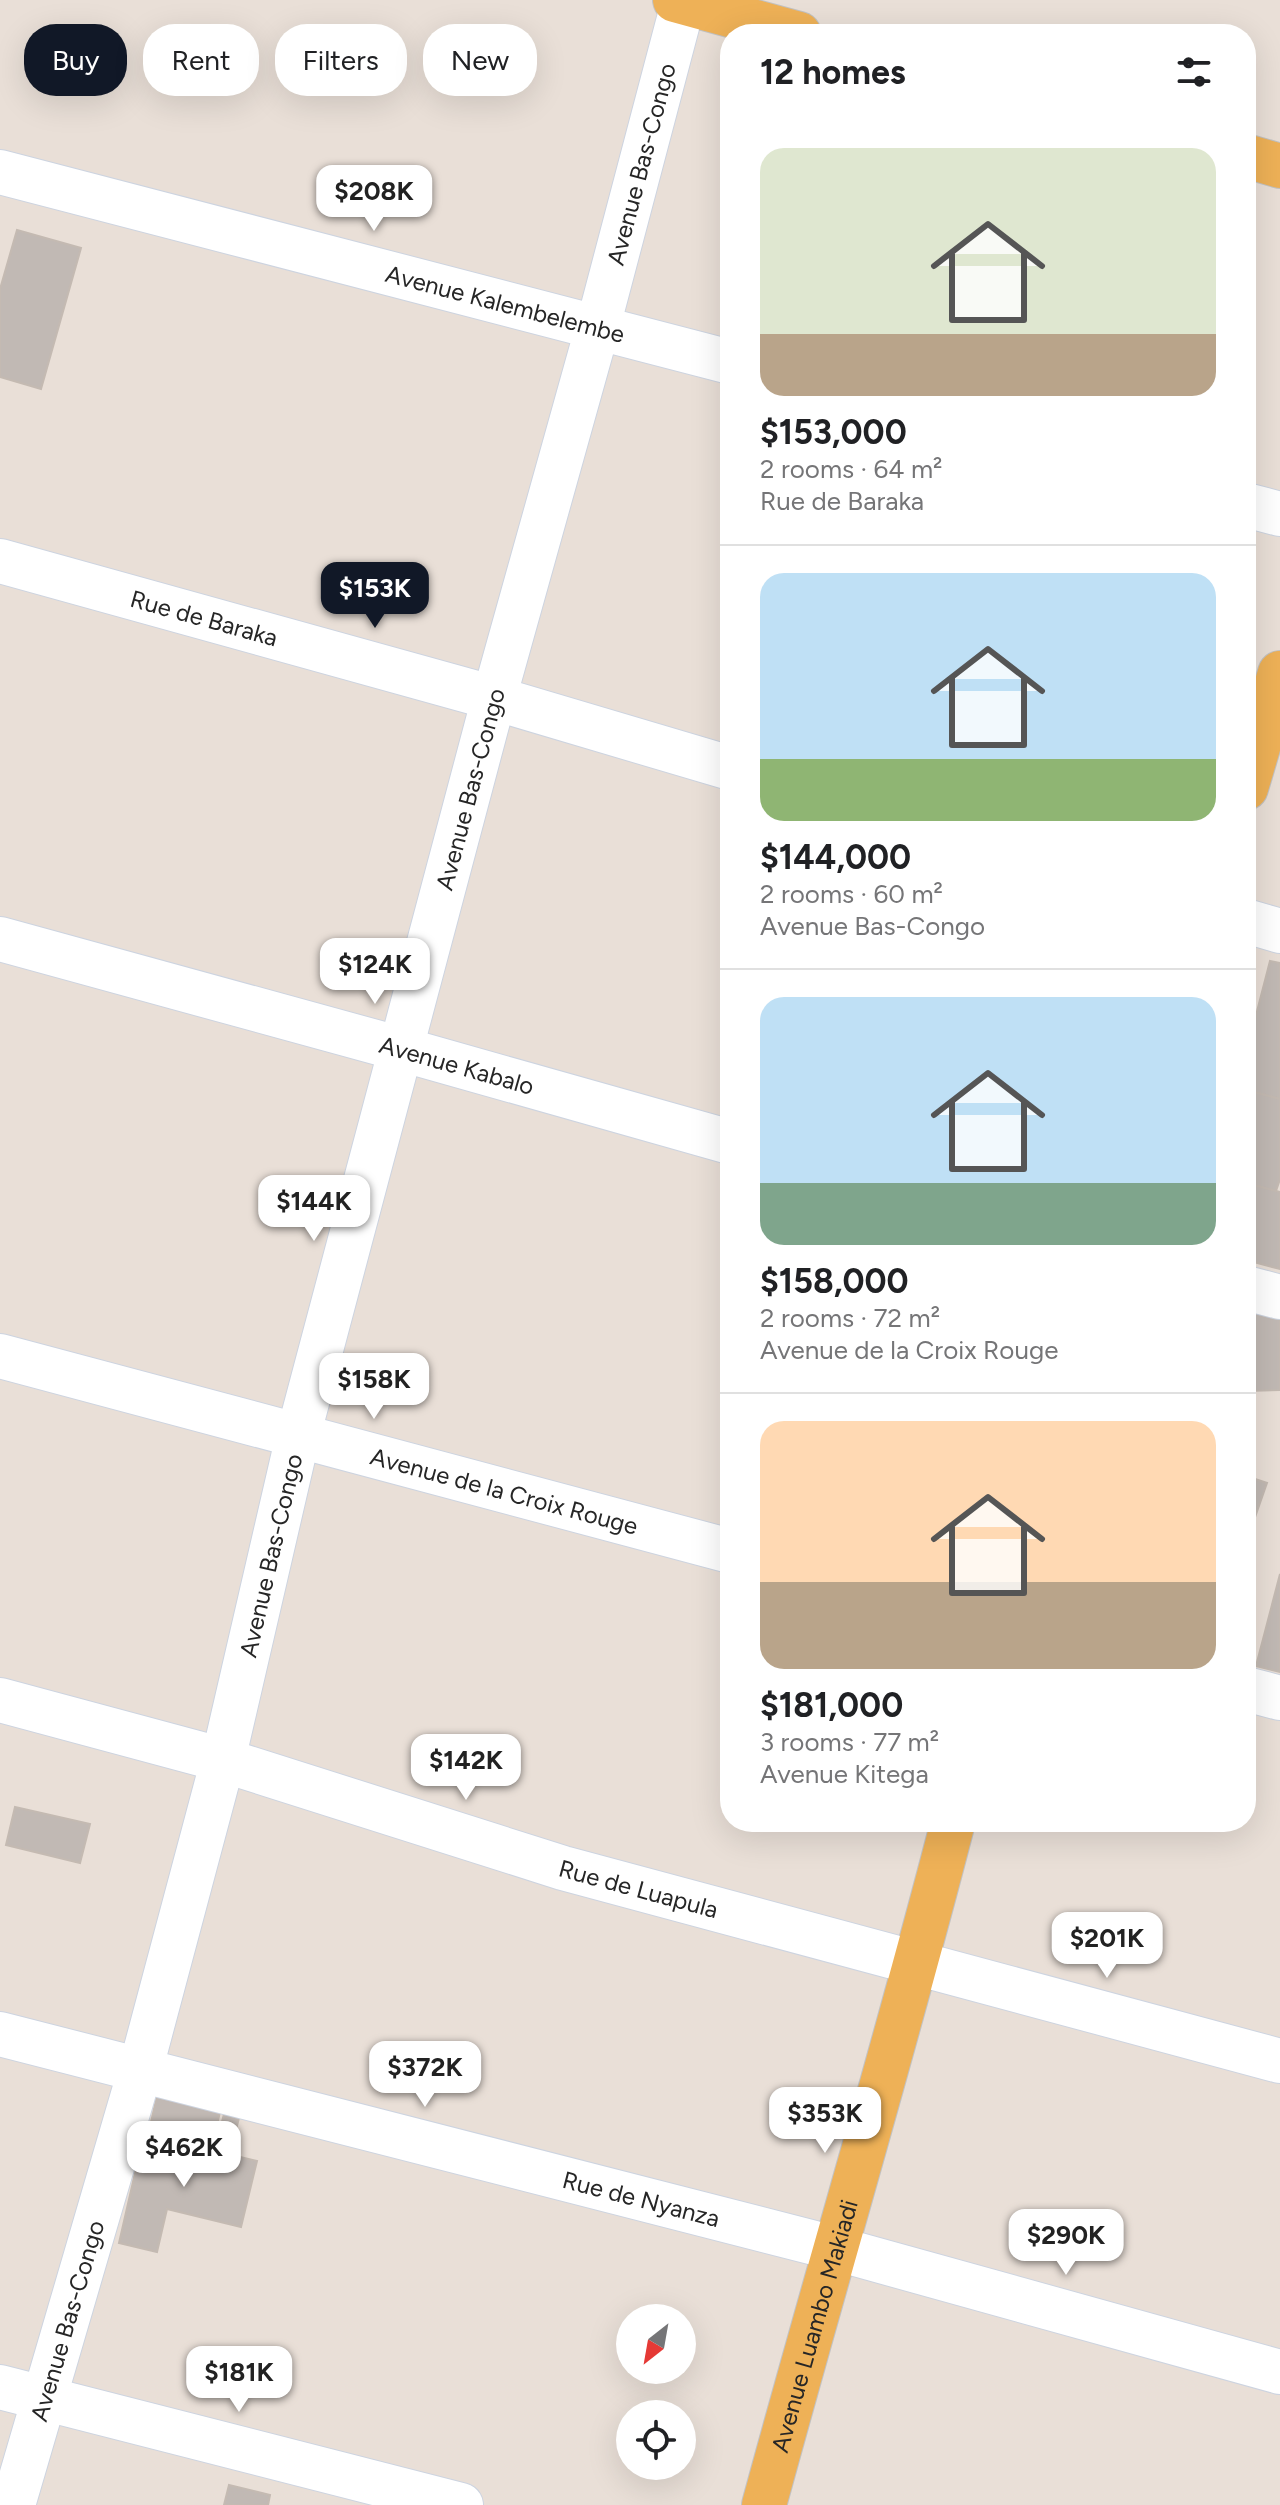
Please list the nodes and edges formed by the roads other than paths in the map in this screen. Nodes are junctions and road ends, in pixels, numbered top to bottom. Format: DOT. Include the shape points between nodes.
graph roads {
  1 [pos="681,1"];
  2 [pos="759,24"];
  3 [pos="1256,159"];
  4 [pos="1280,166"];
  5 [pos="0,172"];
  6 [pos="598,326"];
  7 [pos="720,359"];
  8 [pos="1256,508"];
  9 [pos="1280,514"];
  10 [pos="0,561"];
  11 [pos="1280,673"];
  12 [pos="494,698"];
  13 [pos="1256,754"];
  14 [pos="720,765"];
  15 [pos="1256,924"];
  16 [pos="1280,931"];
  17 [pos="0,939"];
  18 [pos="401,1049"];
  19 [pos="720,1139"];
  20 [pos="1256,1291"];
  21 [pos="1280,1297"];
  22 [pos="0,1356"];
  23 [pos="298,1436"];
  24 [pos="720,1548"];
  25 [pos="1256,1692"];
  26 [pos="1280,1698"];
  27 [pos="0,1700"];
  28 [pos="223,1760"];
  29 [pos="950,1832"];
  30 [pos="916,1964"];
  31 [pos="0,2034"];
  32 [pos="1280,2061"];
  33 [pos="140,2071"];
  34 [pos="834,2248"];
  35 [pos="1280,2372"];
  36 [pos="0,2387"];
  37 [pos="44,2400"];
  38 [pos="13,2505"];
  39 [pos="461,2505"];
  40 [pos="764,2505"];
  1 -- 2 [label="main road"];
  1 -- 6 [label="street, Avenue Bas-Congo"];
  3 -- 4 [label="main road"];
  5 -- 6 [label="street, Avenue Kalembelembe"];
  6 -- 7 [label="street, Avenue Kalembelembe"];
  6 -- 12 [label="street, Avenue Bas-Congo"];
  8 -- 9 [label="street"];
  10 -- 12 [label="street, Rue de Baraka"];
  11 -- 13 [label="main road"];
  12 -- 14 [label="street, Rue de Baraka"];
  12 -- 18 [label="street, Avenue Bas-Congo"];
  15 -- 16 [label="street"];
  17 -- 18 [label="street, Avenue Kabalo"];
  18 -- 19 [label="street, Avenue Kabalo"];
  18 -- 23 [label="street, Avenue Bas-Congo"];
  20 -- 21 [label="street"];
  22 -- 23 [label="street, Avenue de la Croix Rouge"];
  23 -- 24 [label="street, Avenue de la Croix Rouge"];
  23 -- 28 [label="street, Avenue Bas-Congo"];
  25 -- 26 [label="street"];
  27 -- 28 [label="street, Rue de Luapula"];
  28 -- 30 [label="street, Rue de Luapula" via="563,1868"];
  28 -- 33 [label="street, Avenue Bas-Congo"];
  29 -- 30 [label="main road, Avenue Luambo Makiadi"];
  30 -- 32 [label="street, Rue de Luapula"];
  30 -- 34 [label="main road, Avenue Luambo Makiadi"];
  31 -- 33 [label="street, Rue de Nyanza"];
  33 -- 34 [label="street, Rue de Nyanza"];
  33 -- 37 [label="street, Avenue Bas-Congo"];
  34 -- 35 [label="street, Rue de Nyanza"];
  34 -- 40 [label="main road, Avenue Luambo Makiadi"];
  36 -- 37 [label="street"];
  37 -- 38 [label="street, Avenue Bas-Congo"];
  37 -- 39 [label="street"];
}
